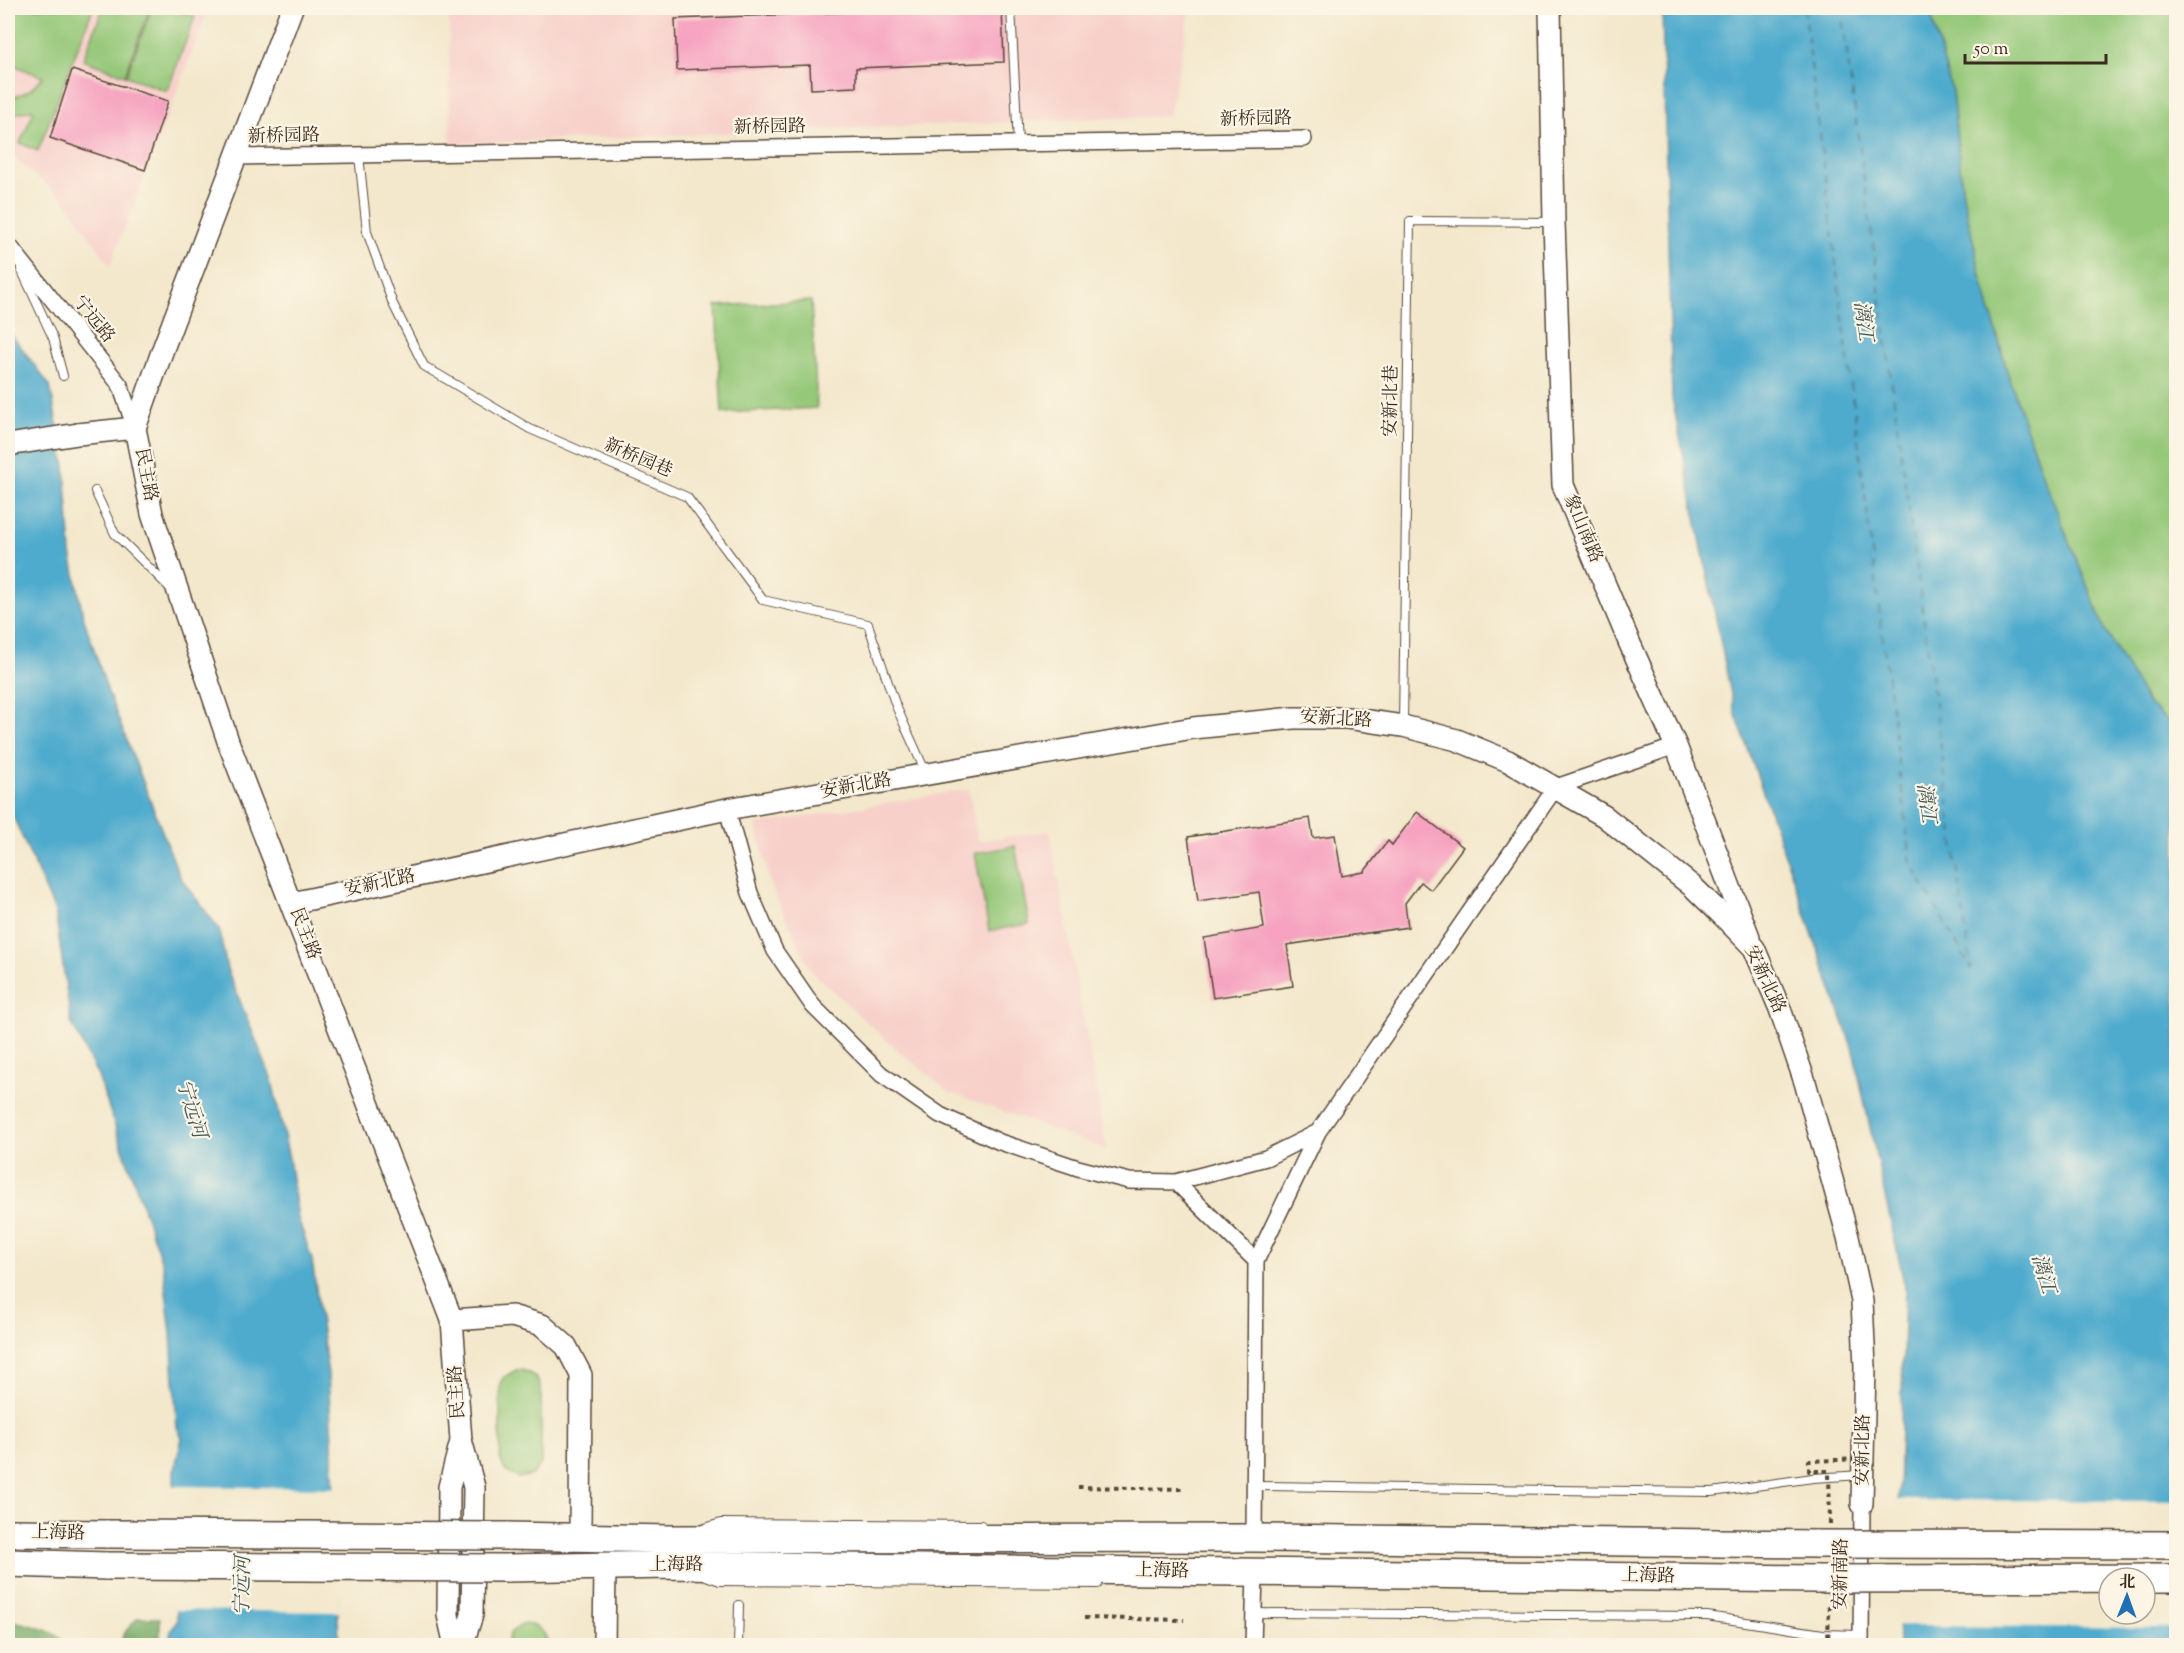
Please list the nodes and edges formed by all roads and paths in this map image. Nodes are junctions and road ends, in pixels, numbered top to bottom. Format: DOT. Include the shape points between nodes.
graph roads {
  1 [pos="292,8"];
  2 [pos="306,8"];
  3 [pos="1011,8"];
  4 [pos="1550,8"];
  5 [pos="1304,139"];
  6 [pos="1018,144"];
  7 [pos="359,155"];
  8 [pos="243,157"];
  9 [pos="1554,222"];
  10 [pos="9,246"];
  11 [pos="63,376"];
  12 [pos="135,428"];
  13 [pos="8,445"];
  14 [pos="95,491"];
  15 [pos="180,599"];
  16 [pos="1403,726"];
  17 [pos="1676,746"];
  18 [pos="926,774"];
  19 [pos="1556,787"];
  20 [pos="727,809"];
  21 [pos="292,903"];
  22 [pos="1754,948"];
  23 [pos="1318,1132"];
  24 [pos="1176,1182"];
  25 [pos="1256,1261"];
  26 [pos="453,1320"];
  27 [pos="461,1440"];
  28 [pos="1863,1467"];
  29 [pos="1078,1486"];
  30 [pos="1255,1486"];
  31 [pos="1182,1489"];
  32 [pos="1862,1504"];
  33 [pos="996,1525"];
  34 [pos="1196,1530"];
  35 [pos="8,1533"];
  36 [pos="580,1538"];
  37 [pos="1254,1538"];
  38 [pos="1824,1544"];
  39 [pos="2176,1545"];
  40 [pos="670,1552"];
  41 [pos="8,1563"];
  42 [pos="605,1567"];
  43 [pos="1255,1573"];
  44 [pos="1823,1578"];
  45 [pos="2176,1578"];
  46 [pos="1196,1581"];
  47 [pos="1112,1584"];
  48 [pos="739,1605"];
  49 [pos="1254,1613"];
  50 [pos="1084,1618"];
  51 [pos="1184,1620"];
  52 [pos="1861,1640"];
  53 [pos="455,1646"];
  54 [pos="462,1646"];
  55 [pos="604,1646"];
  56 [pos="738,1646"];
  57 [pos="1253,1646"];
  58 [pos="1828,1646"];
  1 -- 8 [label="street, 民主路"];
  2 -- 8 [label="street, 民主路"];
  3 -- 6 [label="lane"];
  4 -- 9 [label="street, 象山南路"];
  5 -- 6 [label="street, 新桥园路"];
  6 -- 7 [label="street, 新桥园路"];
  7 -- 8 [label="street, 新桥园路"];
  7 -- 18 [label="lane, 新桥园巷" via="367,232 393,304 424,366 530,429 687,497 763,600 868,624 896,706"];
  8 -- 12 [label="street, 民主路" via="174,352"];
  9 -- 16 [label="lane, 安新北巷" via="1410,221"];
  9 -- 17 [label="street, 象山南路" via="1563,485"];
  10 -- 11 [label="lane" via="53,338"];
  10 -- 12 [label="street, 宁远路" via="120,385"];
  12 -- 13 [label="street, bridge"];
  12 -- 15 [label="street, 民主路" via="152,514"];
  14 -- 15 [label="lane" via="115,534"];
  15 -- 21 [label="street, 民主路" via="229,744"];
  16 -- 18 [label="street, 安新北路" via="1347,718 1245,722"];
  16 -- 19 [label="street, 安新北路" via="1457,740"];
  17 -- 19 [label="street"];
  17 -- 22 [label="street, 象山南路"];
  18 -- 20 [label="street, 安新北路"];
  19 -- 22 [label="street, 安新北路" via="1604,816 1692,886"];
  19 -- 23 [label="street"];
  20 -- 21 [label="street, 安新北路"];
  20 -- 24 [label="street" via="750,893 776,951 813,1006 881,1074 940,1115 1000,1142 1129,1181"];
  21 -- 26 [label="street, 民主路"];
  22 -- 28 [label="street, 安新北路" via="1805,1082 1862,1301"];
  23 -- 24 [label="street" via="1266,1158"];
  23 -- 25 [label="street"];
  24 -- 25 [label="street"];
  25 -- 30 [label="street"];
  26 -- 27 [label="street, 民主路"];
  26 -- 36 [label="street" via="512,1316 542,1325 566,1346 580,1375"];
  27 -- 53 [label="street" via="449,1487 448,1615"];
  27 -- 54 [label="street" via="474,1487 472,1615"];
  28 -- 30 [label="lane" via="1712,1492"];
  28 -- 32 [label="street, 安新北路"];
  28 -- 38 [label="path, bridge" via="1809,1461 1809,1471 1829,1471"];
  29 -- 31 [label="path"];
  30 -- 37 [label="street"];
  32 -- 52 [label="street, 安新南路"];
  33 -- 40 [label="lane" via="721,1523"];
  34 -- 37 [label="lane"];
  35 -- 36 [label="highway, 上海路, bridge"];
  36 -- 40 [label="highway"];
  37 -- 38 [label="highway, 上海路"];
  37 -- 40 [label="highway, 上海路"];
  38 -- 39 [label="highway, 上海路, bridge"];
  40 -- 42 [label="highway, 上海路"];
  40 -- 43 [label="highway, 上海路"];
  40 -- 47 [label="lane" via="720,1581"];
  41 -- 42 [label="highway, 上海路, bridge"];
  42 -- 55 [label="street"];
  43 -- 44 [label="highway, 上海路"];
  43 -- 46 [label="lane"];
  43 -- 49 [label="street"];
  44 -- 45 [label="highway, 上海路, bridge"];
  44 -- 58 [label="path, bridge"];
  48 -- 56 [label="lane"];
  49 -- 52 [label="lane" via="1707,1616"];
  49 -- 57 [label="street"];
  50 -- 51 [label="path"];
}
